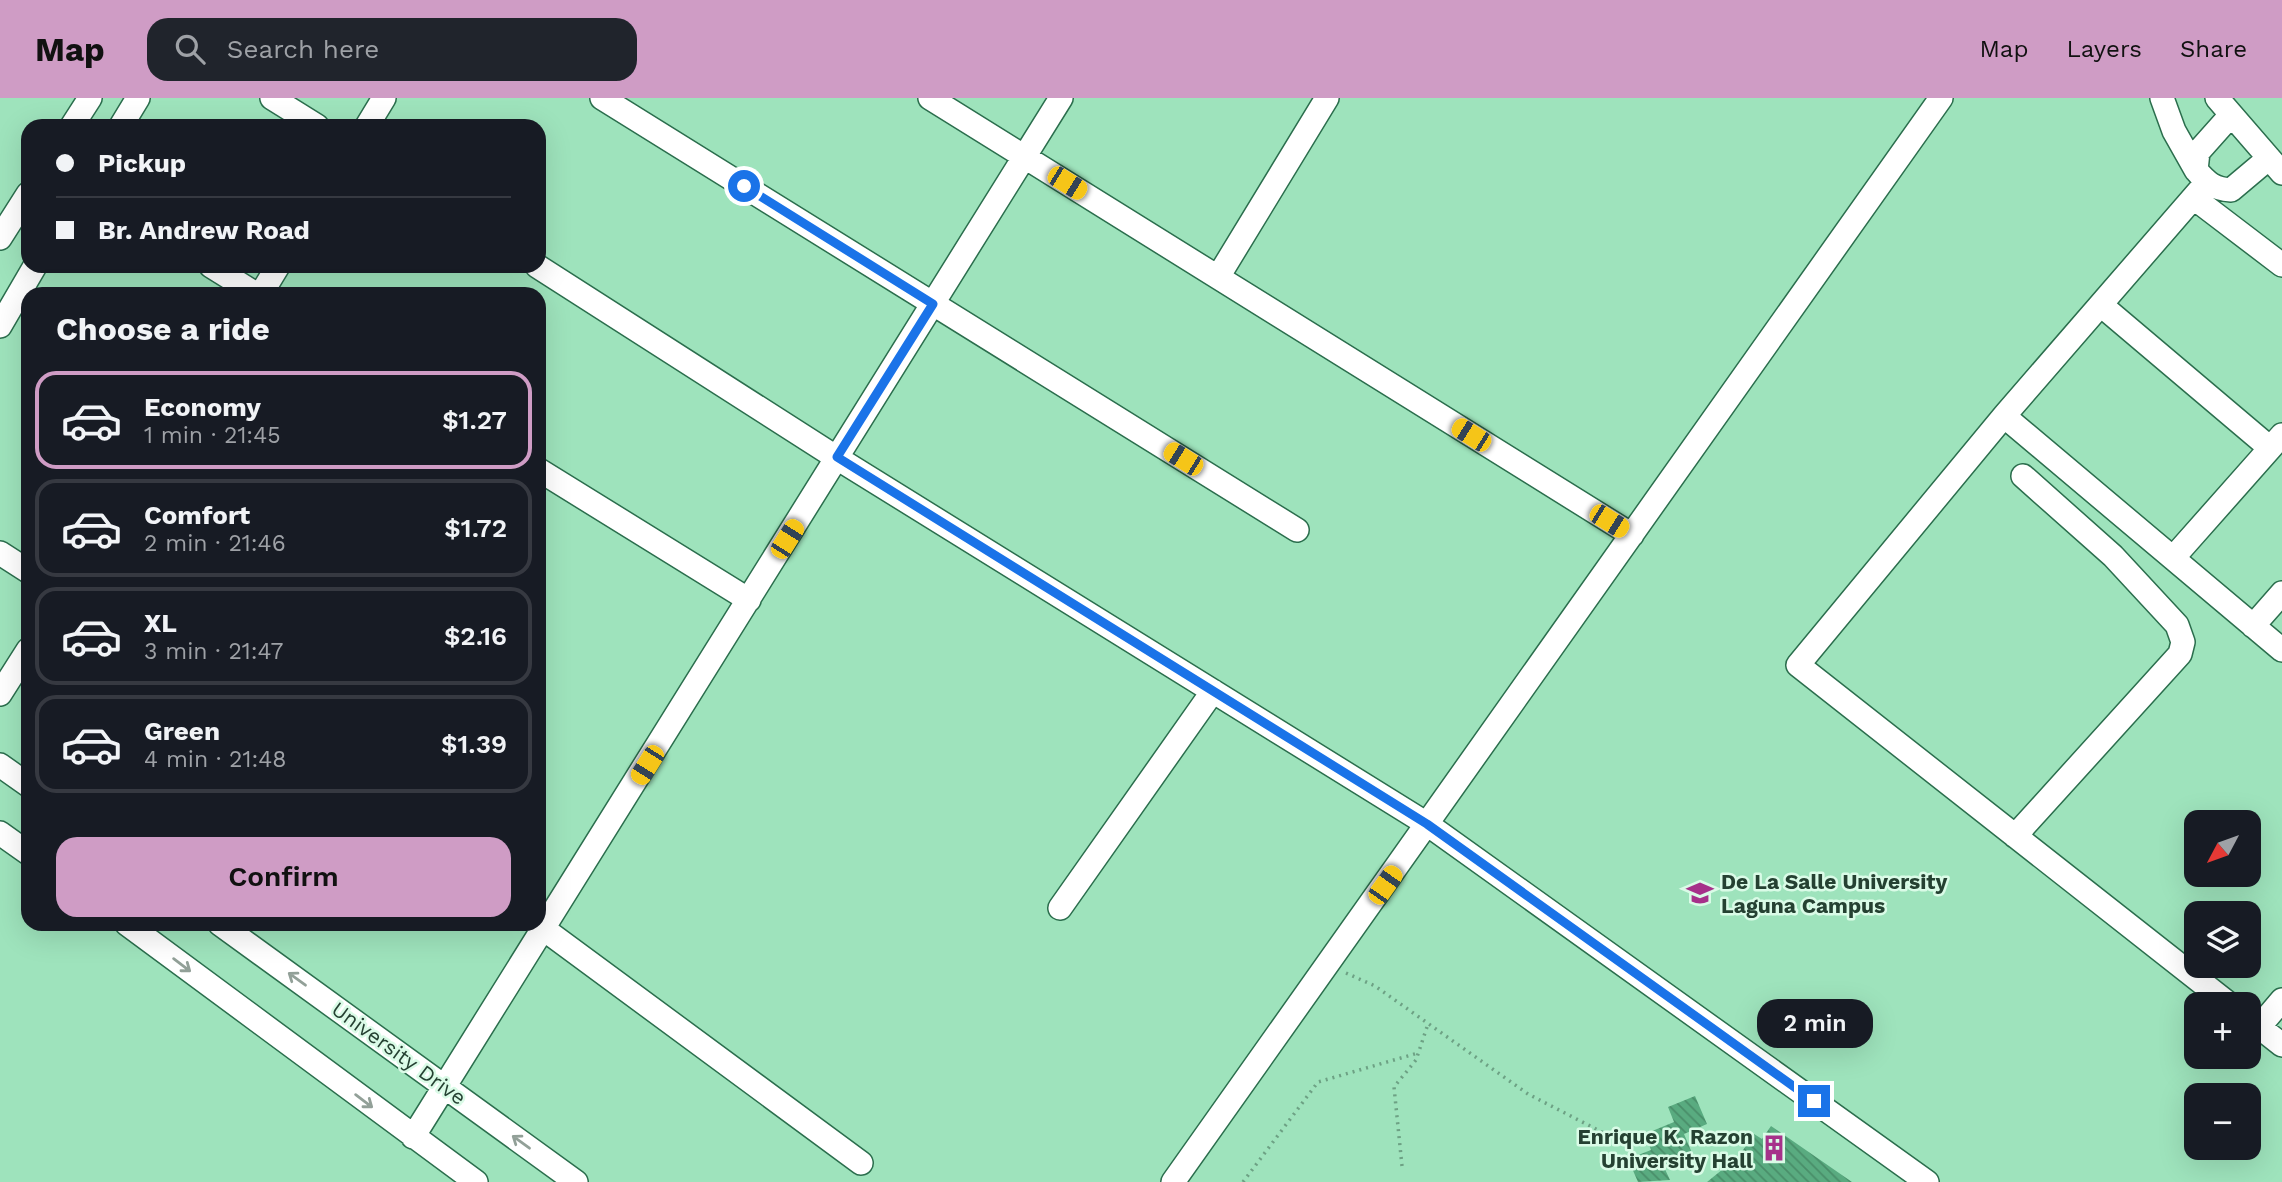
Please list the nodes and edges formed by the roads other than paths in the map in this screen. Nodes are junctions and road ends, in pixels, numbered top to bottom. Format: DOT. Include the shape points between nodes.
graph roads {
  1 [pos="90,98"];
  2 [pos="138,98"];
  3 [pos="272,98"];
  4 [pos="384,98"];
  5 [pos="602,98"];
  6 [pos="930,98"];
  7 [pos="1061,98"];
  8 [pos="1327,98"];
  9 [pos="1941,98"];
  10 [pos="2162,98"];
  11 [pos="2224,106"];
  12 [pos="76,119"];
  13 [pos="125,119"];
  14 [pos="306,119"];
  15 [pos="371,119"];
  16 [pos="1024,156"];
  17 [pos="2276,166"];
  18 [pos="2199,184"];
  19 [pos="21,205"];
  20 [pos="0,238"];
  21 [pos="2282,265"];
  22 [pos="546,272"];
  23 [pos="223,273"];
  24 [pos="1218,277"];
  25 [pos="246,287"];
  26 [pos="21,290"];
  27 [pos="933,304"];
  28 [pos="2101,305"];
  29 [pos="0,326"];
  30 [pos="2004,416"];
  31 [pos="2276,441"];
  32 [pos="837,457"];
  33 [pos="546,474"];
  34 [pos="2022,476"];
  35 [pos="1297,530"];
  36 [pos="1632,535"];
  37 [pos="0,553"];
  38 [pos="2173,558"];
  39 [pos="21,567"];
  40 [pos="2282,593"];
  41 [pos="749,600"];
  42 [pos="2253,626"];
  43 [pos="2282,650"];
  44 [pos="21,661"];
  45 [pos="1213,691"];
  46 [pos="0,694"];
  47 [pos="0,765"];
  48 [pos="21,780"];
  49 [pos="1427,824"];
  50 [pos="0,833"];
  51 [pos="2015,836"];
  52 [pos="21,848"];
  53 [pos="1060,908"];
  54 [pos="546,919"];
  55 [pos="136,931"];
  56 [pos="230,931"];
  57 [pos="539,931"];
  58 [pos="546,931"];
  59 [pos="2214,992"];
  60 [pos="2282,1000"];
  61 [pos="2261,1017"];
  62 [pos="2261,1028"];
  63 [pos="2282,1045"];
  64 [pos="447,1087"];
  65 [pos="413,1137"];
  66 [pos="861,1163"];
  67 [pos="476,1182"];
  68 [pos="576,1182"];
  69 [pos="1173,1182"];
  70 [pos="1927,1182"];
  1 -- 12 [label="street"];
  2 -- 13 [label="street"];
  3 -- 14 [label="street"];
  4 -- 15 [label="street"];
  5 -- 27 [label="street"];
  6 -- 16 [label="street"];
  7 -- 16 [label="street"];
  8 -- 24 [label="street"];
  9 -- 36 [label="street"];
  10 -- 18 [label="street"];
  11 -- 17 [label="street"];
  11 -- 18 [label="street" via="2198,152"];
  16 -- 24 [label="street"];
  16 -- 27 [label="street"];
  17 -- 18 [label="street" via="2231,190"];
  18 -- 21 [label="street"];
  18 -- 28 [label="street"];
  19 -- 20 [label="street"];
  22 -- 32 [label="street"];
  23 -- 25 [label="street"];
  24 -- 36 [label="street"];
  26 -- 29 [label="street"];
  27 -- 32 [label="street"];
  27 -- 35 [label="street"];
  28 -- 30 [label="street"];
  28 -- 31 [label="street"];
  30 -- 38 [label="street"];
  30 -- 51 [label="street" via="1798,665"];
  31 -- 38 [label="street"];
  32 -- 41 [label="street"];
  32 -- 45 [label="street"];
  33 -- 41 [label="street"];
  34 -- 51 [label="street" via="2113,556 2177,625 2183,642 2180,654"];
  36 -- 49 [label="street"];
  37 -- 39 [label="street"];
  38 -- 42 [label="street"];
  40 -- 42 [label="street"];
  41 -- 54 [label="street"];
  42 -- 43 [label="street"];
  44 -- 46 [label="street"];
  45 -- 49 [label="street"];
  45 -- 53 [label="street"];
  47 -- 48 [label="street"];
  49 -- 69 [label="street"];
  49 -- 70 [label="street"];
  50 -- 52 [label="street"];
  51 -- 59 [label="street"];
  55 -- 65 [label="street, one-way"];
  64 -- 56 [label="street, University Drive, one-way"];
  57 -- 64 [label="street"];
  58 -- 66 [label="street"];
  60 -- 61 [label="street"];
  62 -- 63 [label="street"];
  64 -- 65 [label="street"];
  68 -- 64 [label="street, University Drive, one-way"];
  65 -- 67 [label="street"];
}
